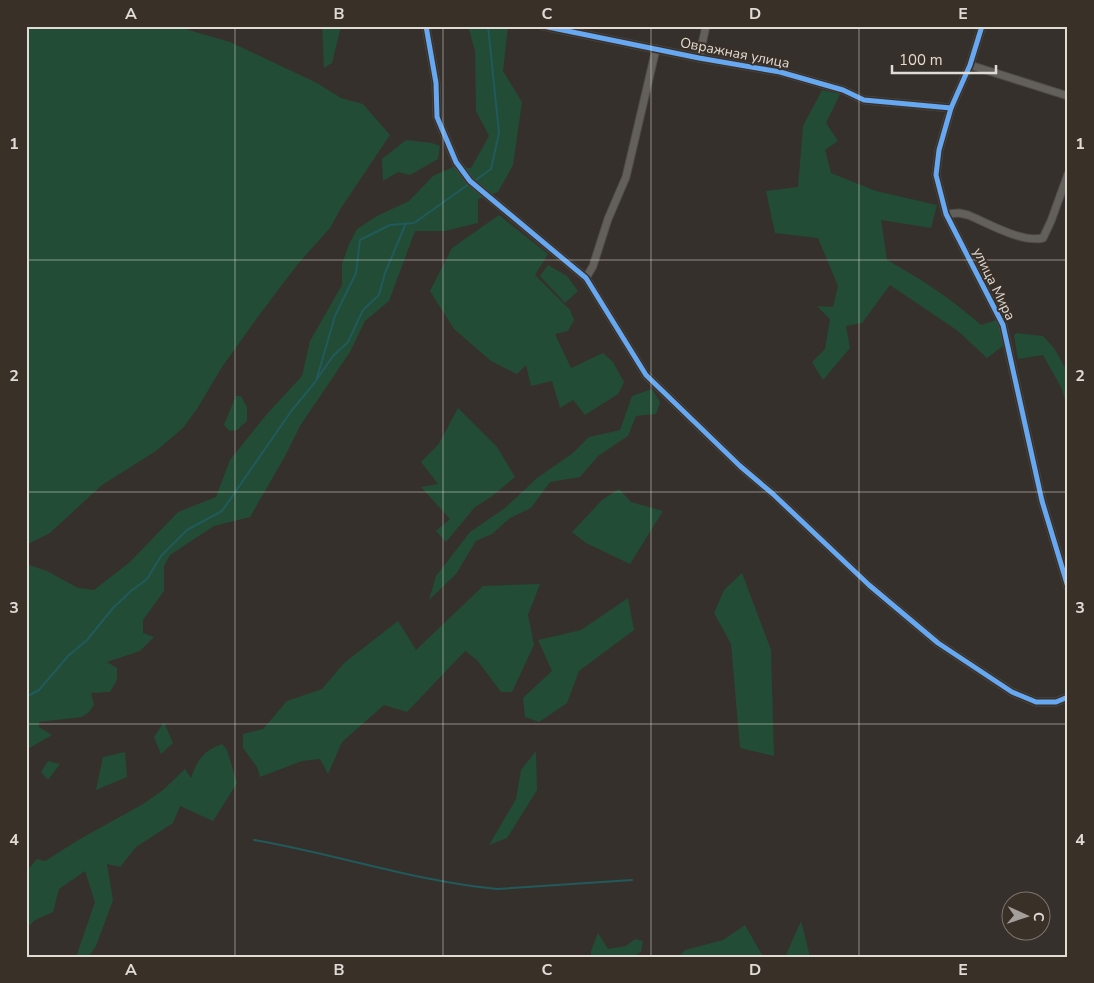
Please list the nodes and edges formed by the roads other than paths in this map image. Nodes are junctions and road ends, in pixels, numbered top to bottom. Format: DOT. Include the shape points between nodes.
graph roads {
  1 [pos="426,26"];
  2 [pos="543,26"];
  3 [pos="706,26"];
  4 [pos="982,26"];
  5 [pos="656,49"];
  6 [pos="699,58"];
  7 [pos="970,65"];
  8 [pos="1068,96"];
  9 [pos="952,108"];
  10 [pos="1068,174"];
  11 [pos="946,214"];
  12 [pos="586,278"];
  13 [pos="1068,587"];
  14 [pos="1068,697"];
  1 -- 12 [label="street" via="436,83 437,117 456,162 473,183"];
  2 -- 5 [label="street, Овражная улица"];
  3 -- 6 [label="street"];
  4 -- 7 [label="street, улица Мира"];
  5 -- 6 [label="street, Овражная улица"];
  5 -- 12 [label="street" via="626,176"];
  6 -- 9 [label="street, Овражная улица" via="780,72 843,90 864,100"];
  7 -- 8 [label="street"];
  7 -- 9 [label="street, улица Мира"];
  9 -- 11 [label="street, улица Мира" via="939,150 936,175"];
  10 -- 11 [label="street" via="1043,238 1020,237 968,215"];
  11 -- 13 [label="street, улица Мира" via="1003,325 1042,501"];
  12 -- 14 [label="street" via="646,375 869,585 938,643 1012,692 1036,702 1056,702"];
}
